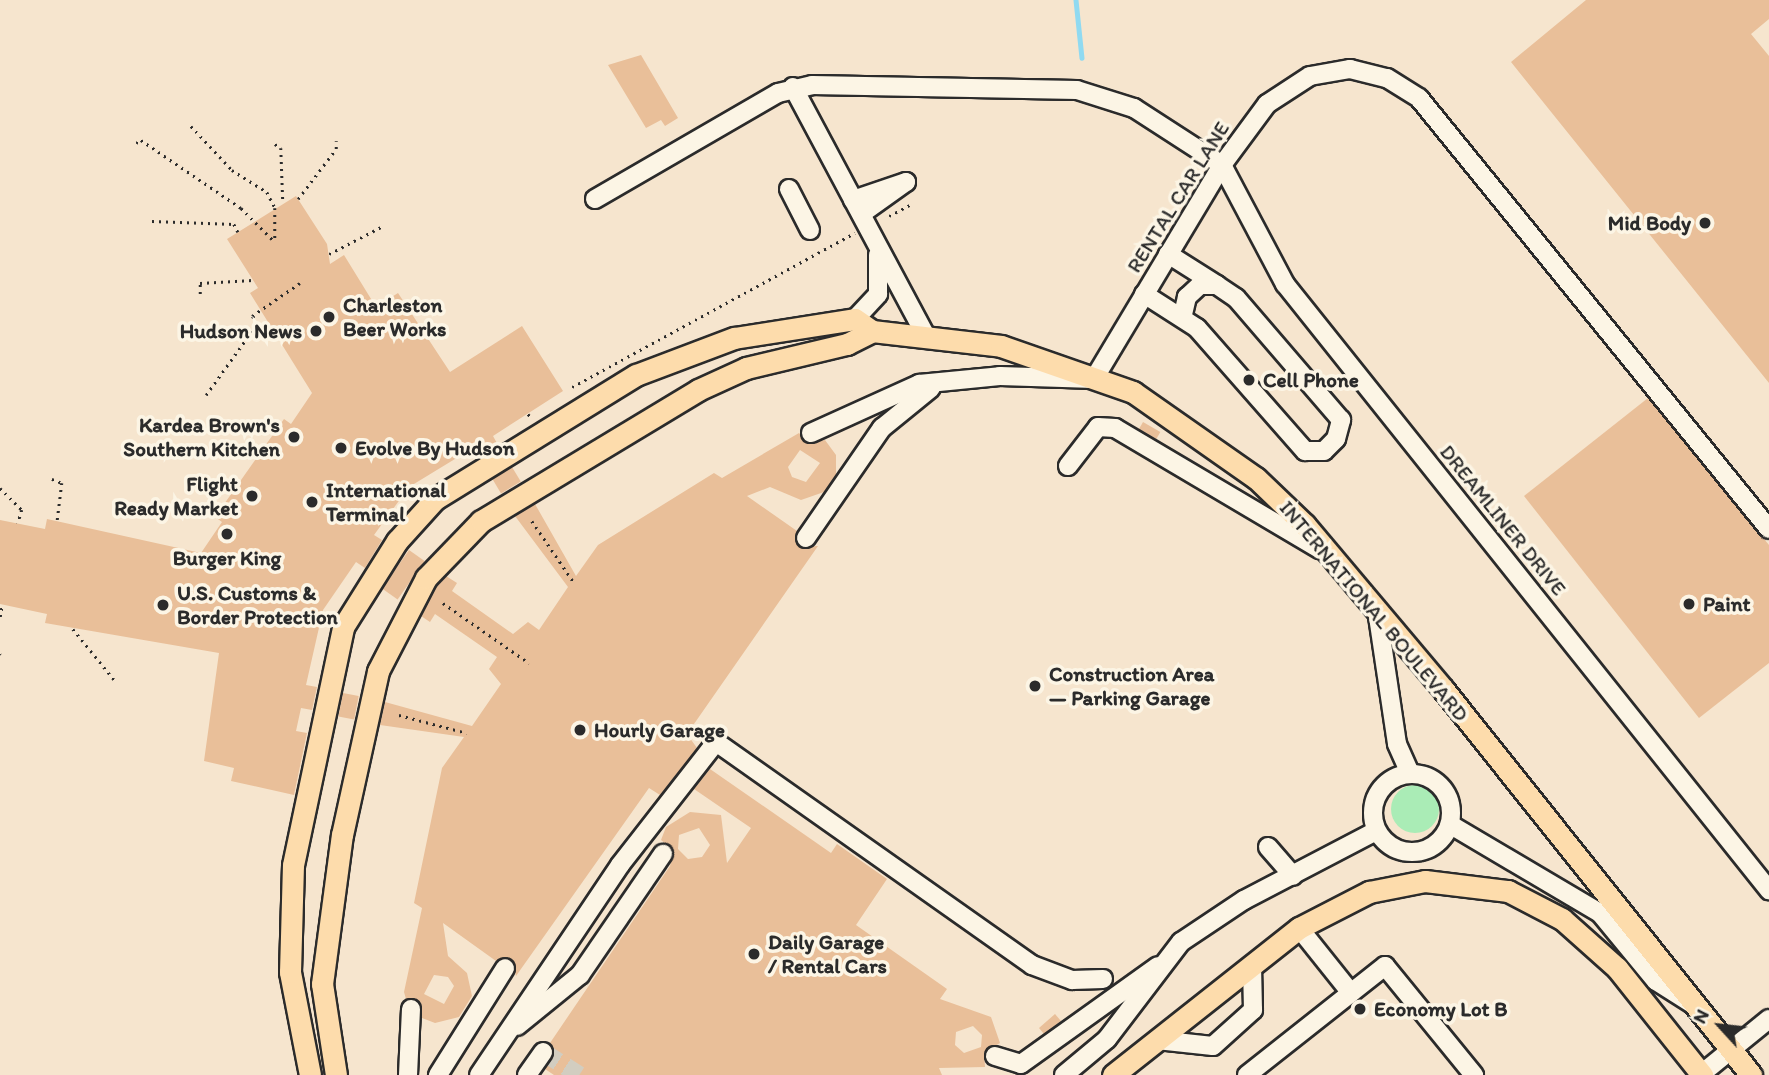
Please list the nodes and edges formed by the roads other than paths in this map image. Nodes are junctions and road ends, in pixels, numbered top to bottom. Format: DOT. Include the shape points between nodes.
graph roads {
  1 [pos="793,88"];
  2 [pos="1222,165"];
  3 [pos="789,189"];
  4 [pos="595,199"];
  5 [pos="865,220"];
  6 [pos="810,230"];
  7 [pos="1168,254"];
  8 [pos="1217,285"];
  9 [pos="1144,294"];
  10 [pos="1183,315"];
  11 [pos="863,325"];
  12 [pos="925,334"];
  13 [pos="1094,379"];
  14 [pos="940,383"];
  15 [pos="811,433"];
  16 [pos="1068,466"];
  17 [pos="1769,529"];
  18 [pos="806,538"];
  19 [pos="1332,556"];
  20 [pos="1377,610"];
  21 [pos="1410,773"];
  22 [pos="1451,825"];
  23 [pos="1376,831"];
  24 [pos="1268,847"];
  25 [pos="663,854"];
  26 [pos="1293,876"];
  27 [pos="1769,890"];
  28 [pos="1298,928"];
  29 [pos="1164,961"];
  30 [pos="1252,965"];
  31 [pos="505,968"];
  32 [pos="1102,979"];
  33 [pos="1351,993"];
  34 [pos="1697,1007"];
  35 [pos="411,1009"];
  36 [pos="1769,1018"];
  37 [pos="1157,1040"];
  38 [pos="1732,1051"];
  39 [pos="543,1052"];
  40 [pos="995,1056"];
  41 [pos="480,1074"];
  42 [pos="310,1075"];
  43 [pos="336,1075"];
  44 [pos="408,1075"];
  45 [pos="438,1075"];
  46 [pos="527,1075"];
  47 [pos="1064,1075"];
  48 [pos="1113,1075"];
  49 [pos="1247,1075"];
  50 [pos="1474,1075"];
  51 [pos="1701,1075"];
  52 [pos="1751,1075"];
  1 -- 2 [label="street" via="1077,90 1134,108"];
  1 -- 4 [label="street"];
  1 -- 5 [label="street"];
  2 -- 7 [label="street, RENTAL CAR LANE"];
  2 -- 17 [label="street, RENTAL CAR LANE" via="1279,93 1331,71 1369,72 1419,98"];
  2 -- 27 [label="street, DREAMLINER DRIVE" via="1285,285"];
  3 -- 6 [label="street"];
  5 -- 11 [label="street" via="881,284"];
  5 -- 12 [label="street"];
  7 -- 8 [label="street"];
  7 -- 9 [label="street, RENTAL CAR LANE"];
  8 -- 10 [label="street" via="1200,285 1187,297"];
  8 -- 10 [label="street" via="1341,421 1324,451 1305,451"];
  9 -- 10 [label="street"];
  9 -- 13 [label="street, RENTAL CAR LANE"];
  11 -- 12 [label="main road, INTERNATIONAL BOULEVARD"];
  11 -- 42 [label="main road, INTERNATIONAL BOULEVARD" via="746,335 636,374 435,499 397,541 343,627 293,865 290,971"];
  11 -- 43 [label="main road, INTERNATIONAL BOULEVARD" via="847,344 746,369 698,390 481,521 425,578 378,671 342,835 322,975"];
  12 -- 13 [label="main road, INTERNATIONAL BOULEVARD" via="1001,346"];
  13 -- 14 [label="street" via="1000,376"];
  13 -- 19 [label="main road, INTERNATIONAL BOULEVARD" via="1156,405 1215,444 1283,503"];
  14 -- 15 [label="street" via="887,394"];
  14 -- 18 [label="street" via="894,414"];
  16 -- 19 [label="street" via="1098,427 1115,428"];
  19 -- 20 [label="main road, INTERNATIONAL BOULEVARD"];
  20 -- 21 [label="street" via="1397,744"];
  20 -- 34 [label="main road, INTERNATIONAL BOULEVARD"];
  21 -- 22 [label="street" via="1445,790"];
  21 -- 23 [label="street" via="1386,783 1373,806"];
  22 -- 23 [label="street" via="1419,852 1394,849"];
  22 -- 34 [label="street" via="1600,913 1656,981"];
  23 -- 26 [label="street"];
  24 -- 26 [label="street"];
  25 -- 41 [label="street" via="580,975 524,1017"];
  26 -- 29 [label="street" via="1205,924"];
  28 -- 30 [label="main road"];
  28 -- 33 [label="street"];
  28 -- 51 [label="main road" via="1383,887 1446,881 1508,891 1590,941"];
  29 -- 40 [label="street" via="1021,1064"];
  29 -- 47 [label="street" via="1107,1039"];
  30 -- 37 [label="main road"];
  30 -- 37 [label="street" via="1253,1010 1213,1046"];
  31 -- 45 [label="street"];
  32 -- 41 [label="street" via="1072,980 1032,965 716,742 620,865"];
  33 -- 49 [label="street"];
  33 -- 50 [label="street" via="1385,965"];
  34 -- 38 [label="main road, INTERNATIONAL BOULEVARD"];
  35 -- 44 [label="street"];
  36 -- 38 [label="street"];
  37 -- 48 [label="main road"];
  38 -- 51 [label="street"];
  38 -- 52 [label="main road, INTERNATIONAL BOULEVARD"];
  39 -- 46 [label="street"];
}
